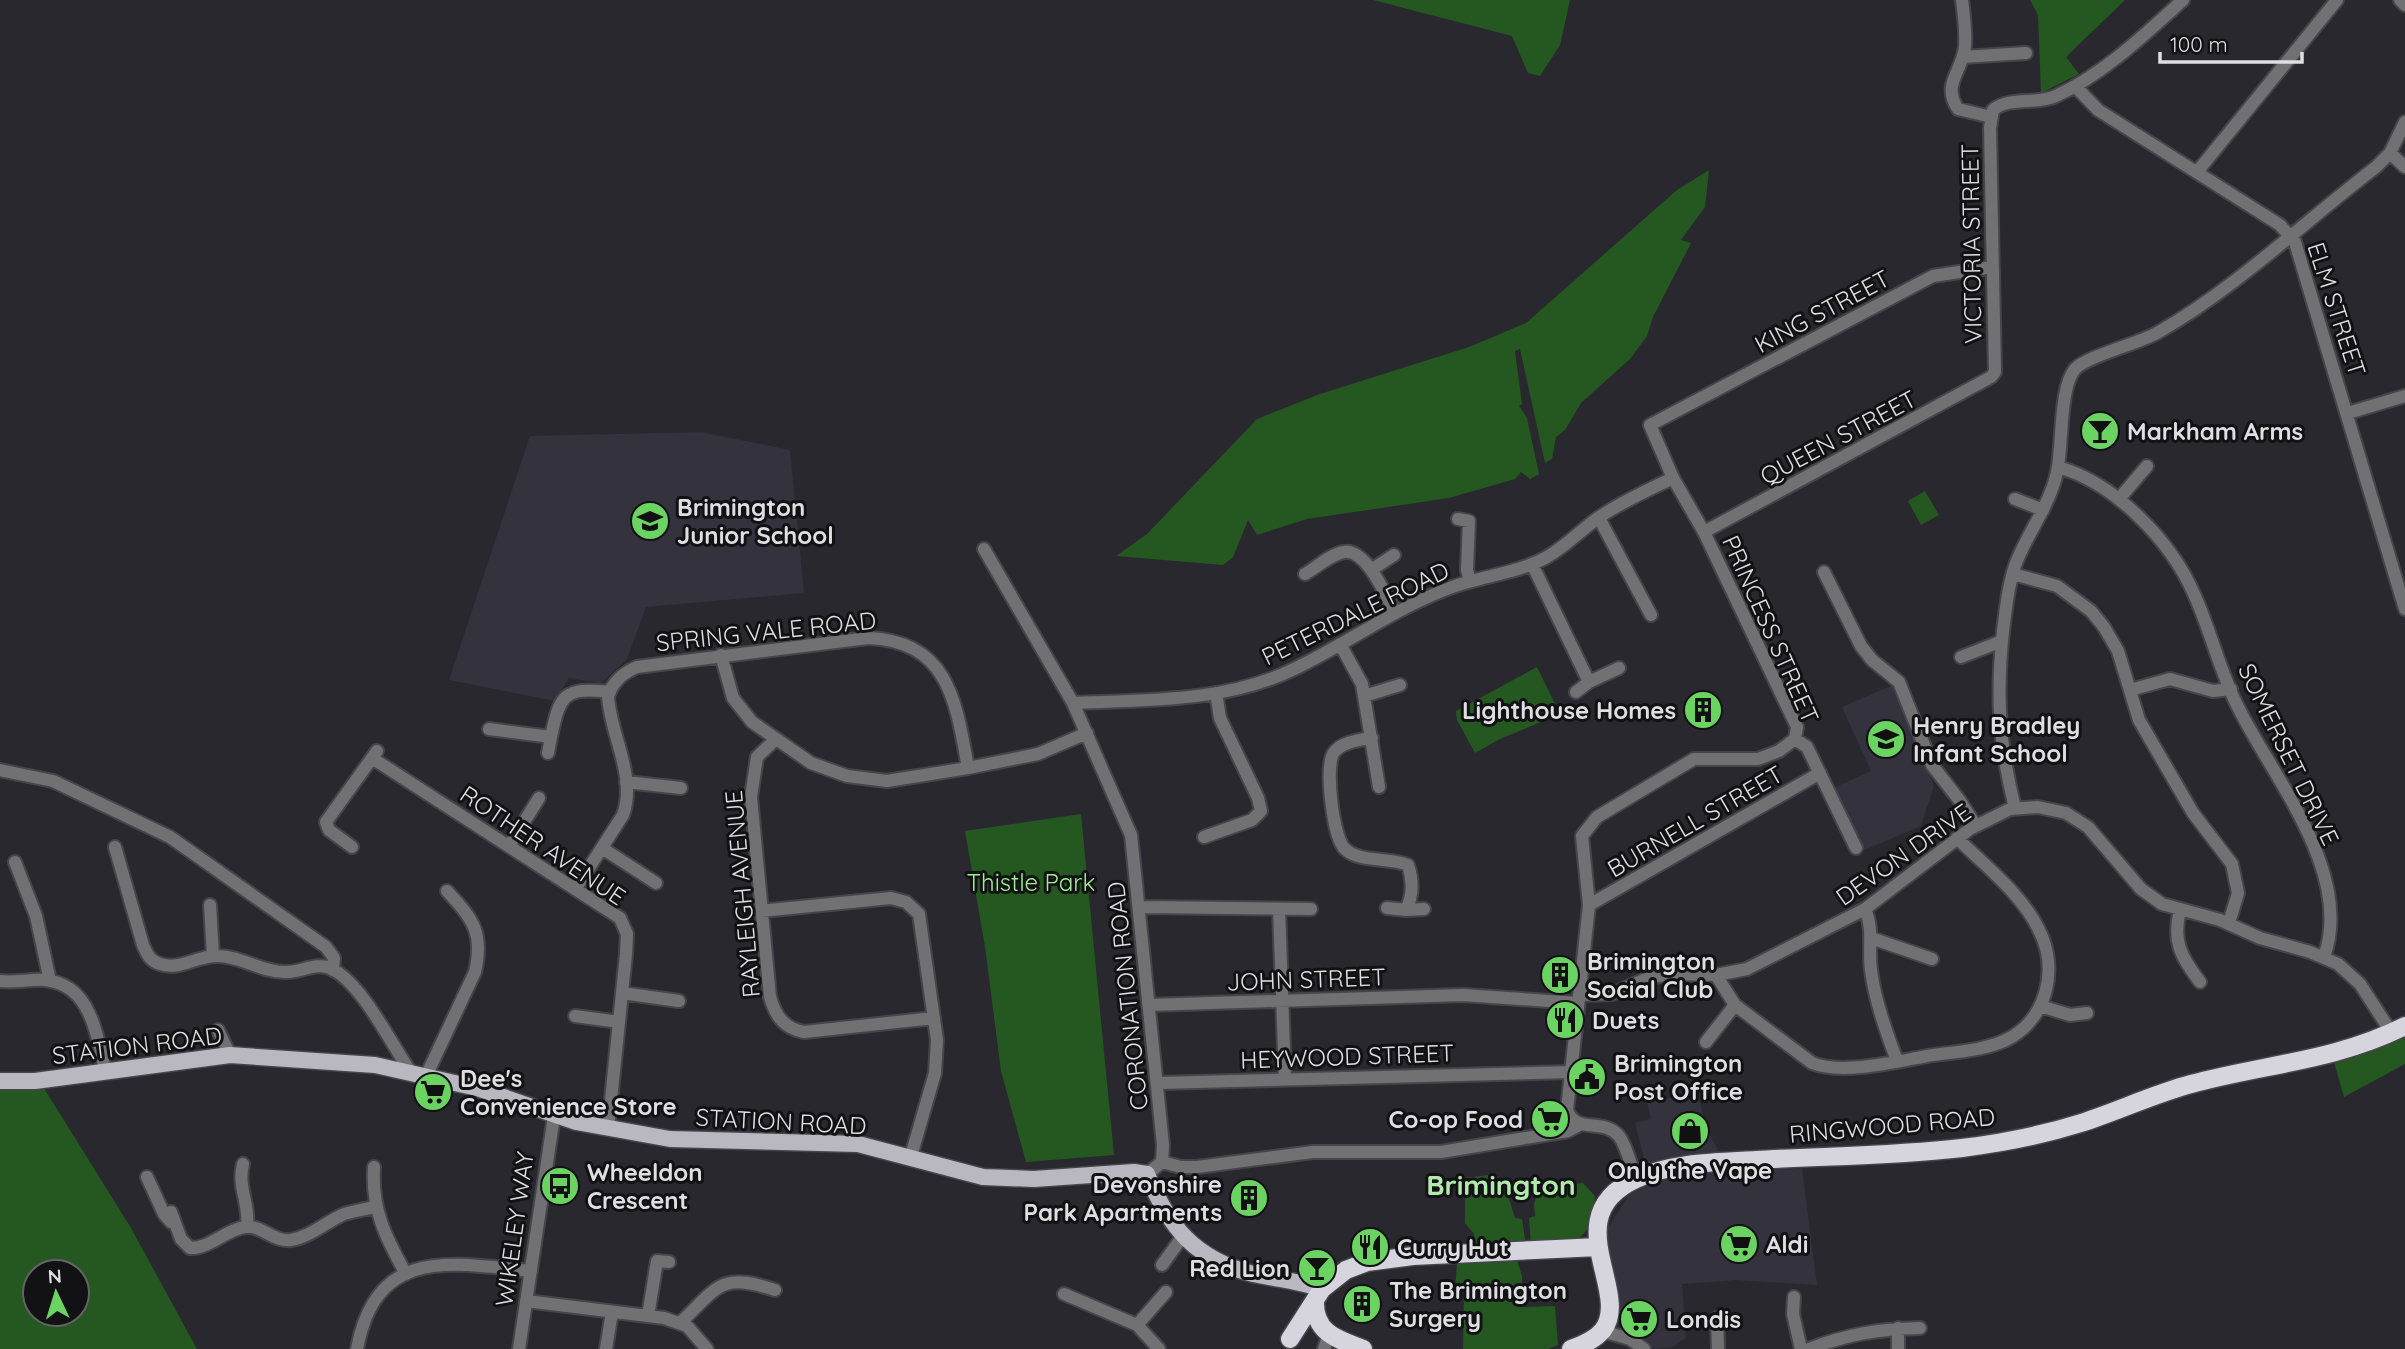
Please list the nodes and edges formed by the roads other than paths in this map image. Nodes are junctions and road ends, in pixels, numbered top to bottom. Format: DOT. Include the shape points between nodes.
graph roads {
  1 [pos="1962,0"];
  2 [pos="2183,0"];
  3 [pos="2337,0"];
  4 [pos="2400,0"];
  5 [pos="2405,5"];
  6 [pos="2026,53"];
  7 [pos="1962,57"];
  8 [pos="2075,86"];
  9 [pos="1992,114"];
  10 [pos="2405,122"];
  11 [pos="2390,153"];
  12 [pos="2405,167"];
  13 [pos="2197,172"];
  14 [pos="2290,234"];
  15 [pos="1993,267"];
  16 [pos="1991,377"];
  17 [pos="2405,396"];
  18 [pos="2348,413"];
  19 [pos="1650,425"];
  20 [pos="2147,466"];
  21 [pos="2058,467"];
  22 [pos="1673,478"];
  23 [pos="2015,499"];
  24 [pos="2119,499"];
  25 [pos="2043,510"];
  26 [pos="1599,517"];
  27 [pos="1458,519"];
  28 [pos="1704,532"];
  29 [pos="984,548"];
  30 [pos="1394,555"];
  31 [pos="1532,565"];
  32 [pos="1371,570"];
  33 [pos="1824,572"];
  34 [pos="1306,574"];
  35 [pos="2013,574"];
  36 [pos="1470,581"];
  37 [pos="2405,609"];
  38 [pos="1395,612"];
  39 [pos="1651,615"];
  40 [pos="2002,641"];
  41 [pos="1340,644"];
  42 [pos="721,655"];
  43 [pos="1961,657"];
  44 [pos="1619,668"];
  45 [pos="1589,682"];
  46 [pos="1400,685"];
  47 [pos="612,687"];
  48 [pos="2231,689"];
  49 [pos="2130,690"];
  50 [pos="1576,692"];
  51 [pos="1216,693"];
  52 [pos="1364,696"];
  53 [pos="1073,703"];
  54 [pos="489,729"];
  55 [pos="1087,733"];
  56 [pos="551,737"];
  57 [pos="1372,738"];
  58 [pos="776,739"];
  59 [pos="1796,739"];
  60 [pos="548,753"];
  61 [pos="968,768"];
  62 [pos="0,770"];
  63 [pos="1821,773"];
  64 [pos="626,782"];
  65 [pos="1379,787"];
  66 [pos="681,789"];
  67 [pos="539,798"];
  68 [pos="2015,808"];
  69 [pos="1976,826"];
  70 [pos="1204,836"];
  71 [pos="1958,838"];
  72 [pos="509,846"];
  73 [pos="115,847"];
  74 [pos="352,847"];
  75 [pos="602,848"];
  76 [pos="1856,848"];
  77 [pos="15,862"];
  78 [pos="656,883"];
  79 [pos="576,888"];
  80 [pos="447,891"];
  81 [pos="210,905"];
  82 [pos="1590,905"];
  83 [pos="1141,907"];
  84 [pos="1387,908"];
  85 [pos="1279,909"];
  86 [pos="1311,909"];
  87 [pos="1424,909"];
  88 [pos="1865,909"];
  89 [pos="1406,910"];
  90 [pos="2180,910"];
  91 [pos="761,911"];
  92 [pos="2229,923"];
  93 [pos="1871,938"];
  94 [pos="213,956"];
  95 [pos="2324,957"];
  96 [pos="1932,959"];
  97 [pos="331,968"];
  98 [pos="1716,975"];
  99 [pos="0,981"];
  100 [pos="50,981"];
  101 [pos="2200,982"];
  102 [pos="622,993"];
  103 [pos="1579,999"];
  104 [pos="679,1001"];
  105 [pos="1283,1001"];
  106 [pos="1149,1005"];
  107 [pos="1735,1006"];
  108 [pos="2040,1006"];
  109 [pos="2087,1013"];
  110 [pos="575,1016"];
  111 [pos="934,1018"];
  112 [pos="619,1022"];
  113 [pos="2398,1029"];
  114 [pos="218,1030"];
  115 [pos="1706,1042"];
  116 [pos="230,1055"];
  117 [pos="1897,1061"];
  118 [pos="410,1071"];
  119 [pos="1570,1072"];
  120 [pos="106,1073"];
  121 [pos="426,1074"];
  122 [pos="1285,1079"];
  123 [pos="0,1081"];
  124 [pos="1159,1083"];
  125 [pos="554,1116"];
  126 [pos="1579,1125"];
  127 [pos="608,1129"];
  128 [pos="911,1156"];
  129 [pos="1162,1162"];
  130 [pos="243,1164"];
  131 [pos="374,1167"];
  132 [pos="1147,1174"];
  133 [pos="147,1177"];
  134 [pos="1636,1179"];
  135 [pos="375,1207"];
  136 [pos="1598,1221"];
  137 [pos="247,1227"];
  138 [pos="1183,1236"];
  139 [pos="1598,1247"];
  140 [pos="1566,1250"];
  141 [pos="669,1262"];
  142 [pos="1161,1265"];
  143 [pos="531,1271"];
  144 [pos="406,1274"];
  145 [pos="775,1290"];
  146 [pos="1166,1292"];
  147 [pos="1064,1294"];
  148 [pos="1319,1295"];
  149 [pos="1794,1297"];
  150 [pos="526,1301"];
  151 [pos="612,1312"];
  152 [pos="648,1316"];
  153 [pos="1717,1318"];
  154 [pos="680,1323"];
  155 [pos="1138,1325"];
  156 [pos="1898,1328"];
  157 [pos="1920,1328"];
  158 [pos="1602,1331"];
  159 [pos="1325,1338"];
  160 [pos="1284,1344"];
  161 [pos="357,1349"];
  162 [pos="519,1349"];
  163 [pos="606,1349"];
  164 [pos="707,1349"];
  165 [pos="1159,1349"];
  166 [pos="1363,1349"];
  167 [pos="1571,1349"];
  168 [pos="1644,1349"];
  169 [pos="1718,1349"];
  170 [pos="1801,1349"];
  171 [pos="1809,1349"];
  172 [pos="1898,1349"];
  1 -- 7 [label="street"];
  2 -- 8 [label="street" via="2128,49"];
  3 -- 13 [label="street"];
  4 -- 5 [label="street"];
  6 -- 7 [label="street"];
  7 -- 9 [label="street" via="1951,83 1954,102 1967,114"];
  8 -- 9 [label="street" via="2042,101 2003,104"];
  8 -- 13 [label="street, ELM STREET" via="2098,110"];
  9 -- 15 [label="street, VICTORIA STREET"];
  10 -- 11 [label="street"];
  11 -- 12 [label="street"];
  11 -- 14 [label="street"];
  13 -- 14 [label="street, ELM STREET"];
  14 -- 18 [label="street, ELM STREET" via="2305,267"];
  14 -- 21 [label="street" via="2195,310 2133,345 2093,358 2073,371"];
  15 -- 16 [label="street, VICTORIA STREET" via="1995,372"];
  15 -- 19 [label="street, KING STREET" via="1933,276"];
  16 -- 28 [label="street, QUEEN STREET"];
  17 -- 18 [label="street"];
  18 -- 37 [label="street, ELM STREET"];
  19 -- 22 [label="street, PRINCESS STREET"];
  20 -- 24 [label="street"];
  21 -- 24 [label="street, SOMERSET DRIVE"];
  21 -- 25 [label="street"];
  22 -- 26 [label="street, PETERDALE ROAD"];
  22 -- 28 [label="street, PRINCESS STREET"];
  23 -- 25 [label="street"];
  24 -- 48 [label="street, SOMERSET DRIVE" via="2162,545 2193,591"];
  25 -- 35 [label="street"];
  26 -- 31 [label="street, PETERDALE ROAD"];
  26 -- 39 [label="street"];
  27 -- 36 [label="street" via="1469,521"];
  28 -- 59 [label="street, PRINCESS STREET" via="1797,727"];
  29 -- 53 [label="street, CORONATION ROAD"];
  30 -- 32 [label="street"];
  31 -- 36 [label="street, PETERDALE ROAD"];
  31 -- 45 [label="street"];
  32 -- 34 [label="street" via="1352,551 1341,552"];
  32 -- 38 [label="street"];
  33 -- 69 [label="street" via="1861,646 1899,682 1932,765"];
  35 -- 40 [label="street"];
  35 -- 49 [label="street" via="2057,586 2091,611 2118,651"];
  36 -- 38 [label="street, PETERDALE ROAD"];
  38 -- 41 [label="street, PETERDALE ROAD"];
  40 -- 43 [label="street"];
  40 -- 68 [label="street" via="1999,735"];
  41 -- 51 [label="street, PETERDALE ROAD" via="1291,671"];
  41 -- 52 [label="street"];
  42 -- 47 [label="street, SPRING VALE ROAD" via="637,667"];
  42 -- 58 [label="street" via="733,698 752,722"];
  42 -- 61 [label="street, SPRING VALE ROAD" via="867,638 912,646 928,658 951,691"];
  44 -- 45 [label="street"];
  45 -- 50 [label="street"];
  46 -- 52 [label="street"];
  47 -- 56 [label="street" via="567,694 558,706"];
  47 -- 64 [label="street" via="609,707"];
  48 -- 49 [label="street" via="2213,691 2170,679"];
  48 -- 95 [label="street, SOMERSET DRIVE" via="2301,818 2323,874 2333,915"];
  49 -- 92 [label="street" via="2139,720 2163,763 2232,864 2238,893"];
  51 -- 53 [label="street, PETERDALE ROAD"];
  51 -- 70 [label="street" via="1220,718 1261,811 1252,820"];
  52 -- 57 [label="street"];
  53 -- 55 [label="street, CORONATION ROAD"];
  54 -- 56 [label="street"];
  55 -- 61 [label="street" via="1038,754"];
  55 -- 83 [label="street, CORONATION ROAD" via="1131,835"];
  56 -- 60 [label="street"];
  57 -- 65 [label="street"];
  57 -- 89 [label="street" via="1346,743 1334,752 1329,770 1338,839 1347,851 1360,856 1408,865 1411,900"];
  58 -- 61 [label="street" via="811,763 847,776 887,781"];
  58 -- 91 [label="street, RAYLEIGH AVENUE" via="757,757 752,776"];
  59 -- 63 [label="street, PRINCESS STREET" via="1807,747"];
  59 -- 82 [label="street" via="1758,759 1694,759 1598,817 1582,836"];
  62 -- 97 [label="street" via="53,781 170,837 326,947 334,958"];
  63 -- 76 [label="street, PRINCESS STREET"];
  63 -- 82 [label="street, BURNELL STREET"];
  64 -- 66 [label="street"];
  64 -- 75 [label="street" via="623,815"];
  67 -- 72 [label="street"];
  68 -- 69 [label="street, DEVON DRIVE"];
  68 -- 90 [label="street, DEVON DRIVE" via="2066,813 2088,827 2141,889"];
  69 -- 71 [label="street, DEVON DRIVE"];
  71 -- 88 [label="street, DEVON DRIVE"];
  71 -- 108 [label="street" via="2019,901 2040,931 2049,969 2048,988"];
  72 -- 74 [label="street, ROTHER AVENUE" via="374,755 326,822 329,830"];
  72 -- 79 [label="street, ROTHER AVENUE"];
  73 -- 94 [label="street" via="150,958 175,966"];
  75 -- 78 [label="street"];
  75 -- 79 [label="street"];
  77 -- 100 [label="street" via="36,916"];
  79 -- 102 [label="street, ROTHER AVENUE" via="620,918 627,934"];
  80 -- 121 [label="street" via="470,915 478,957"];
  81 -- 94 [label="street"];
  82 -- 103 [label="street"];
  83 -- 85 [label="street"];
  83 -- 106 [label="street, CORONATION ROAD"];
  84 -- 89 [label="street"];
  85 -- 86 [label="street"];
  85 -- 105 [label="street"];
  87 -- 89 [label="street"];
  88 -- 93 [label="street"];
  88 -- 98 [label="street, DEVON DRIVE" via="1748,969"];
  90 -- 92 [label="street, DEVON DRIVE"];
  90 -- 101 [label="street" via="2175,929 2179,951"];
  91 -- 111 [label="street" via="872,898 906,902 919,914 923,929"];
  91 -- 111 [label="street, RAYLEIGH AVENUE" via="769,997 790,1029 804,1032"];
  92 -- 95 [label="street, DEVON DRIVE" via="2260,938"];
  93 -- 96 [label="street"];
  93 -- 117 [label="street" via="1875,996"];
  94 -- 97 [label="street" via="276,972"];
  95 -- 113 [label="street, DEVON DRIVE" via="2360,984"];
  97 -- 118 [label="street" via="347,978"];
  98 -- 103 [label="street, DEVON DRIVE" via="1670,974 1612,994"];
  98 -- 107 [label="street"];
  99 -- 100 [label="street"];
  100 -- 120 [label="street" via="74,990 85,1002"];
  102 -- 104 [label="street"];
  102 -- 112 [label="street, ROTHER AVENUE"];
  103 -- 105 [label="street, JOHN STREET" via="1464,995"];
  103 -- 119 [label="street"];
  105 -- 106 [label="street, JOHN STREET"];
  105 -- 122 [label="street"];
  106 -- 124 [label="street, CORONATION ROAD"];
  107 -- 115 [label="street"];
  107 -- 117 [label="street" via="1825,1068"];
  108 -- 109 [label="street" via="2070,1015"];
  108 -- 117 [label="street" via="2027,1025 2005,1040"];
  110 -- 112 [label="street"];
  111 -- 128 [label="street" via="935,1073"];
  112 -- 127 [label="street, ROTHER AVENUE"];
  113 -- 134 [label="highway, RINGWOOD ROAD" via="2336,1054 2191,1084 2079,1124 2016,1139 1948,1149 1711,1162"];
  114 -- 116 [label="street"];
  116 -- 118 [label="main road, STATION ROAD"];
  116 -- 120 [label="main road, STATION ROAD"];
  118 -- 121 [label="main road, STATION ROAD"];
  119 -- 122 [label="street, HEYWOOD STREET"];
  119 -- 126 [label="street" via="1567,1110"];
  120 -- 123 [label="main road, STATION ROAD"];
  121 -- 125 [label="main road, STATION ROAD"];
  122 -- 124 [label="street, HEYWOOD STREET"];
  124 -- 129 [label="street, CORONATION ROAD"];
  125 -- 127 [label="main road, STATION ROAD"];
  125 -- 143 [label="street, WIKELEY WAY"];
  126 -- 129 [label="street" via="1475,1148 1424,1153 1385,1150 1197,1167"];
  126 -- 134 [label="street" via="1600,1125 1620,1137"];
  127 -- 128 [label="main road, STATION ROAD" via="670,1139 858,1144"];
  128 -- 132 [label="main road, STATION ROAD" via="984,1177"];
  129 -- 132 [label="street"];
  130 -- 137 [label="street" via="239,1180 248,1207"];
  131 -- 135 [label="street"];
  132 -- 138 [label="main road" via="1167,1218"];
  133 -- 137 [label="street" via="185,1244 197,1248"];
  134 -- 136 [label="highway, RINGWOOD ROAD" via="1614,1194"];
  135 -- 137 [label="street" via="344,1214 289,1240"];
  135 -- 144 [label="street"];
  136 -- 139 [label="highway"];
  136 -- 140 [label="highway, RINGWOOD ROAD"];
  138 -- 142 [label="street"];
  138 -- 148 [label="main road" via="1227,1265"];
  139 -- 140 [label="highway"];
  139 -- 158 [label="highway" via="1609,1307"];
  140 -- 148 [label="highway" via="1413,1255 1371,1261 1346,1270"];
  141 -- 152 [label="street" via="657,1261"];
  143 -- 144 [label="street" via="439,1263"];
  143 -- 150 [label="street, WIKELEY WAY"];
  144 -- 161 [label="street" via="377,1296 364,1320"];
  145 -- 154 [label="street" via="743,1280 728,1283"];
  146 -- 155 [label="street"];
  147 -- 155 [label="street"];
  148 -- 159 [label="highway" via="1317,1321"];
  148 -- 160 [label="highway"];
  149 -- 170 [label="street"];
  150 -- 151 [label="street"];
  150 -- 162 [label="street, WIKELEY WAY"];
  151 -- 152 [label="street"];
  151 -- 163 [label="street"];
  152 -- 154 [label="street"];
  153 -- 169 [label="street"];
  154 -- 164 [label="street"];
  155 -- 165 [label="street"];
  156 -- 157 [label="street"];
  156 -- 171 [label="street" via="1843,1336"];
  156 -- 172 [label="street"];
  158 -- 167 [label="highway"];
  158 -- 168 [label="street" via="1630,1339"];
  159 -- 160 [label="highway" via="1308,1331"];
  159 -- 166 [label="highway"];
}
